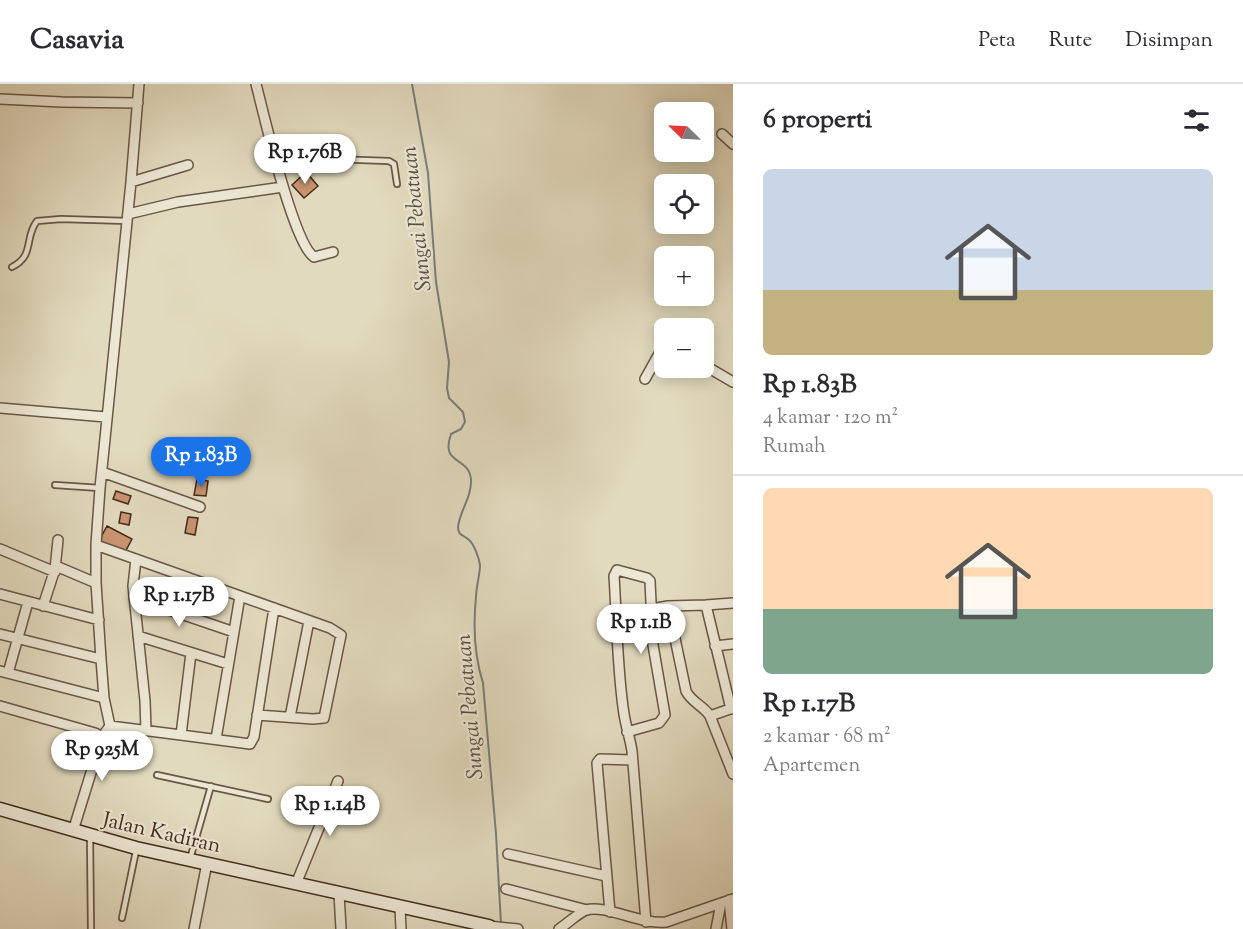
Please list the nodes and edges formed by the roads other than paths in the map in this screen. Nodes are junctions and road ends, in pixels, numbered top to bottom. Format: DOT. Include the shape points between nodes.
graph roads {
  1 [pos="139,84"];
  2 [pos="256,84"];
  3 [pos="0,99"];
  4 [pos="138,103"];
  5 [pos="722,134"];
  6 [pos="733,144"];
  7 [pos="275,157"];
  8 [pos="188,165"];
  9 [pos="131,182"];
  10 [pos="397,184"];
  11 [pos="283,187"];
  12 [pos="128,217"];
  13 [pos="333,252"];
  14 [pos="12,267"];
  15 [pos="654,363"];
  16 [pos="714,371"];
  17 [pos="645,379"];
  18 [pos="733,382"];
  19 [pos="0,408"];
  20 [pos="106,417"];
  21 [pos="102,472"];
  22 [pos="55,485"];
  23 [pos="100,488"];
  24 [pos="200,507"];
  25 [pos="58,540"];
  26 [pos="96,545"];
  27 [pos="0,549"];
  28 [pos="136,560"];
  29 [pos="55,569"];
  30 [pos="96,583"];
  31 [pos="0,594"];
  32 [pos="240,596"];
  33 [pos="134,598"];
  34 [pos="28,602"];
  35 [pos="733,603"];
  36 [pos="706,605"];
  37 [pos="43,606"];
  38 [pos="274,608"];
  39 [pos="651,609"];
  40 [pos="99,620"];
  41 [pos="309,621"];
  42 [pos="673,629"];
  43 [pos="234,632"];
  44 [pos="0,634"];
  45 [pos="138,636"];
  46 [pos="18,639"];
  47 [pos="733,644"];
  48 [pos="715,646"];
  49 [pos="191,653"];
  50 [pos="101,659"];
  51 [pos="228,664"];
  52 [pos="4,672"];
  53 [pos="104,698"];
  54 [pos="0,706"];
  55 [pos="732,709"];
  56 [pos="257,715"];
  57 [pos="710,716"];
  58 [pos="290,717"];
  59 [pos="110,726"];
  60 [pos="146,730"];
  61 [pos="627,732"];
  62 [pos="181,735"];
  63 [pos="102,737"];
  64 [pos="216,740"];
  65 [pos="632,760"];
  66 [pos="733,774"];
  67 [pos="157,775"];
  68 [pos="338,781"];
  69 [pos="211,786"];
  70 [pos="268,799"];
  71 [pos="0,809"];
  72 [pos="73,831"];
  73 [pos="90,836"];
  74 [pos="136,848"];
  75 [pos="508,854"];
  76 [pos="190,860"];
  77 [pos="207,863"];
  78 [pos="606,876"];
  79 [pos="296,884"];
  80 [pos="506,889"];
  81 [pos="339,893"];
  82 [pos="728,901"];
  83 [pos="400,907"];
  84 [pos="586,910"];
  85 [pos="610,912"];
  86 [pos="122,918"];
  87 [pos="646,922"];
  88 [pos="490,927"];
  89 [pos="514,928"];
  90 [pos="91,929"];
  91 [pos="194,929"];
  92 [pos="341,929"];
  93 [pos="401,929"];
  94 [pos="558,929"];
  95 [pos="716,929"];
  96 [pos="732,929"];
  1 -- 4 [label="street"];
  2 -- 7 [label="street"];
  3 -- 4 [label="street"];
  4 -- 9 [label="street"];
  5 -- 6 [label="street"];
  7 -- 10 [label="lane" via="389,161 394,164"];
  7 -- 11 [label="street"];
  8 -- 9 [label="street"];
  9 -- 12 [label="street"];
  11 -- 12 [label="street" via="178,202"];
  11 -- 13 [label="street" via="306,250 316,257"];
  12 -- 14 [label="lane" via="37,221 25,258"];
  12 -- 20 [label="street"];
  15 -- 17 [label="street"];
  16 -- 18 [label="street"];
  19 -- 20 [label="street"];
  20 -- 21 [label="street"];
  21 -- 23 [label="street"];
  21 -- 24 [label="street"];
  22 -- 23 [label="lane"];
  23 -- 26 [label="street"];
  25 -- 29 [label="street"];
  26 -- 28 [label="street"];
  26 -- 30 [label="street"];
  27 -- 29 [label="street"];
  28 -- 32 [label="street"];
  28 -- 33 [label="street"];
  29 -- 30 [label="street"];
  29 -- 37 [label="street"];
  30 -- 40 [label="street"];
  31 -- 34 [label="street"];
  32 -- 38 [label="street"];
  32 -- 43 [label="street"];
  33 -- 43 [label="street"];
  33 -- 45 [label="street"];
  34 -- 37 [label="street"];
  34 -- 46 [label="street"];
  35 -- 36 [label="street"];
  36 -- 39 [label="street"];
  36 -- 48 [label="street"];
  37 -- 40 [label="street"];
  38 -- 41 [label="street"];
  38 -- 56 [label="street"];
  39 -- 61 [label="street" via="665,715 659,723"];
  39 -- 61 [label="street" via="649,580 616,570"];
  40 -- 50 [label="street"];
  41 -- 58 [label="street"];
  41 -- 58 [label="street" via="340,633 340,643 324,718"];
  42 -- 57 [label="street" via="686,691"];
  43 -- 51 [label="street"];
  44 -- 46 [label="street"];
  45 -- 49 [label="street"];
  45 -- 60 [label="street"];
  46 -- 50 [label="street"];
  46 -- 52 [label="street"];
  47 -- 48 [label="street"];
  48 -- 55 [label="street"];
  49 -- 51 [label="street"];
  49 -- 62 [label="street"];
  50 -- 53 [label="street"];
  51 -- 64 [label="street"];
  52 -- 53 [label="street"];
  53 -- 59 [label="street"];
  54 -- 63 [label="street"];
  55 -- 57 [label="street"];
  56 -- 58 [label="street"];
  56 -- 64 [label="street" via="250,744"];
  57 -- 66 [label="street"];
  59 -- 60 [label="street"];
  59 -- 63 [label="street"];
  60 -- 62 [label="street"];
  61 -- 65 [label="street"];
  62 -- 64 [label="street"];
  63 -- 72 [label="street"];
  65 -- 78 [label="street" via="598,761"];
  65 -- 87 [label="street"];
  67 -- 69 [label="lane"];
  68 -- 79 [label="street"];
  69 -- 70 [label="lane"];
  69 -- 76 [label="lane"];
  71 -- 72 [label="street, Jalan Kadiran"];
  72 -- 73 [label="street, Jalan Kadiran"];
  73 -- 74 [label="street, Jalan Kadiran"];
  73 -- 90 [label="lane"];
  74 -- 76 [label="street, Jalan Kadiran"];
  74 -- 86 [label="lane"];
  75 -- 78 [label="street"];
  76 -- 77 [label="street, Jalan Kadiran"];
  77 -- 79 [label="street, Jalan Kadiran"];
  77 -- 91 [label="street"];
  78 -- 85 [label="street"];
  79 -- 81 [label="street, Jalan Kadiran"];
  80 -- 84 [label="street"];
  81 -- 83 [label="street, Jalan Kadiran"];
  81 -- 92 [label="street"];
  82 -- 87 [label="street" via="666,922"];
  82 -- 95 [label="street"];
  82 -- 96 [label="street"];
  83 -- 88 [label="street, Jalan Kadiran"];
  83 -- 93 [label="street"];
  84 -- 85 [label="street"];
  84 -- 94 [label="street"];
  85 -- 87 [label="street"];
  88 -- 89 [label="street"];
}
